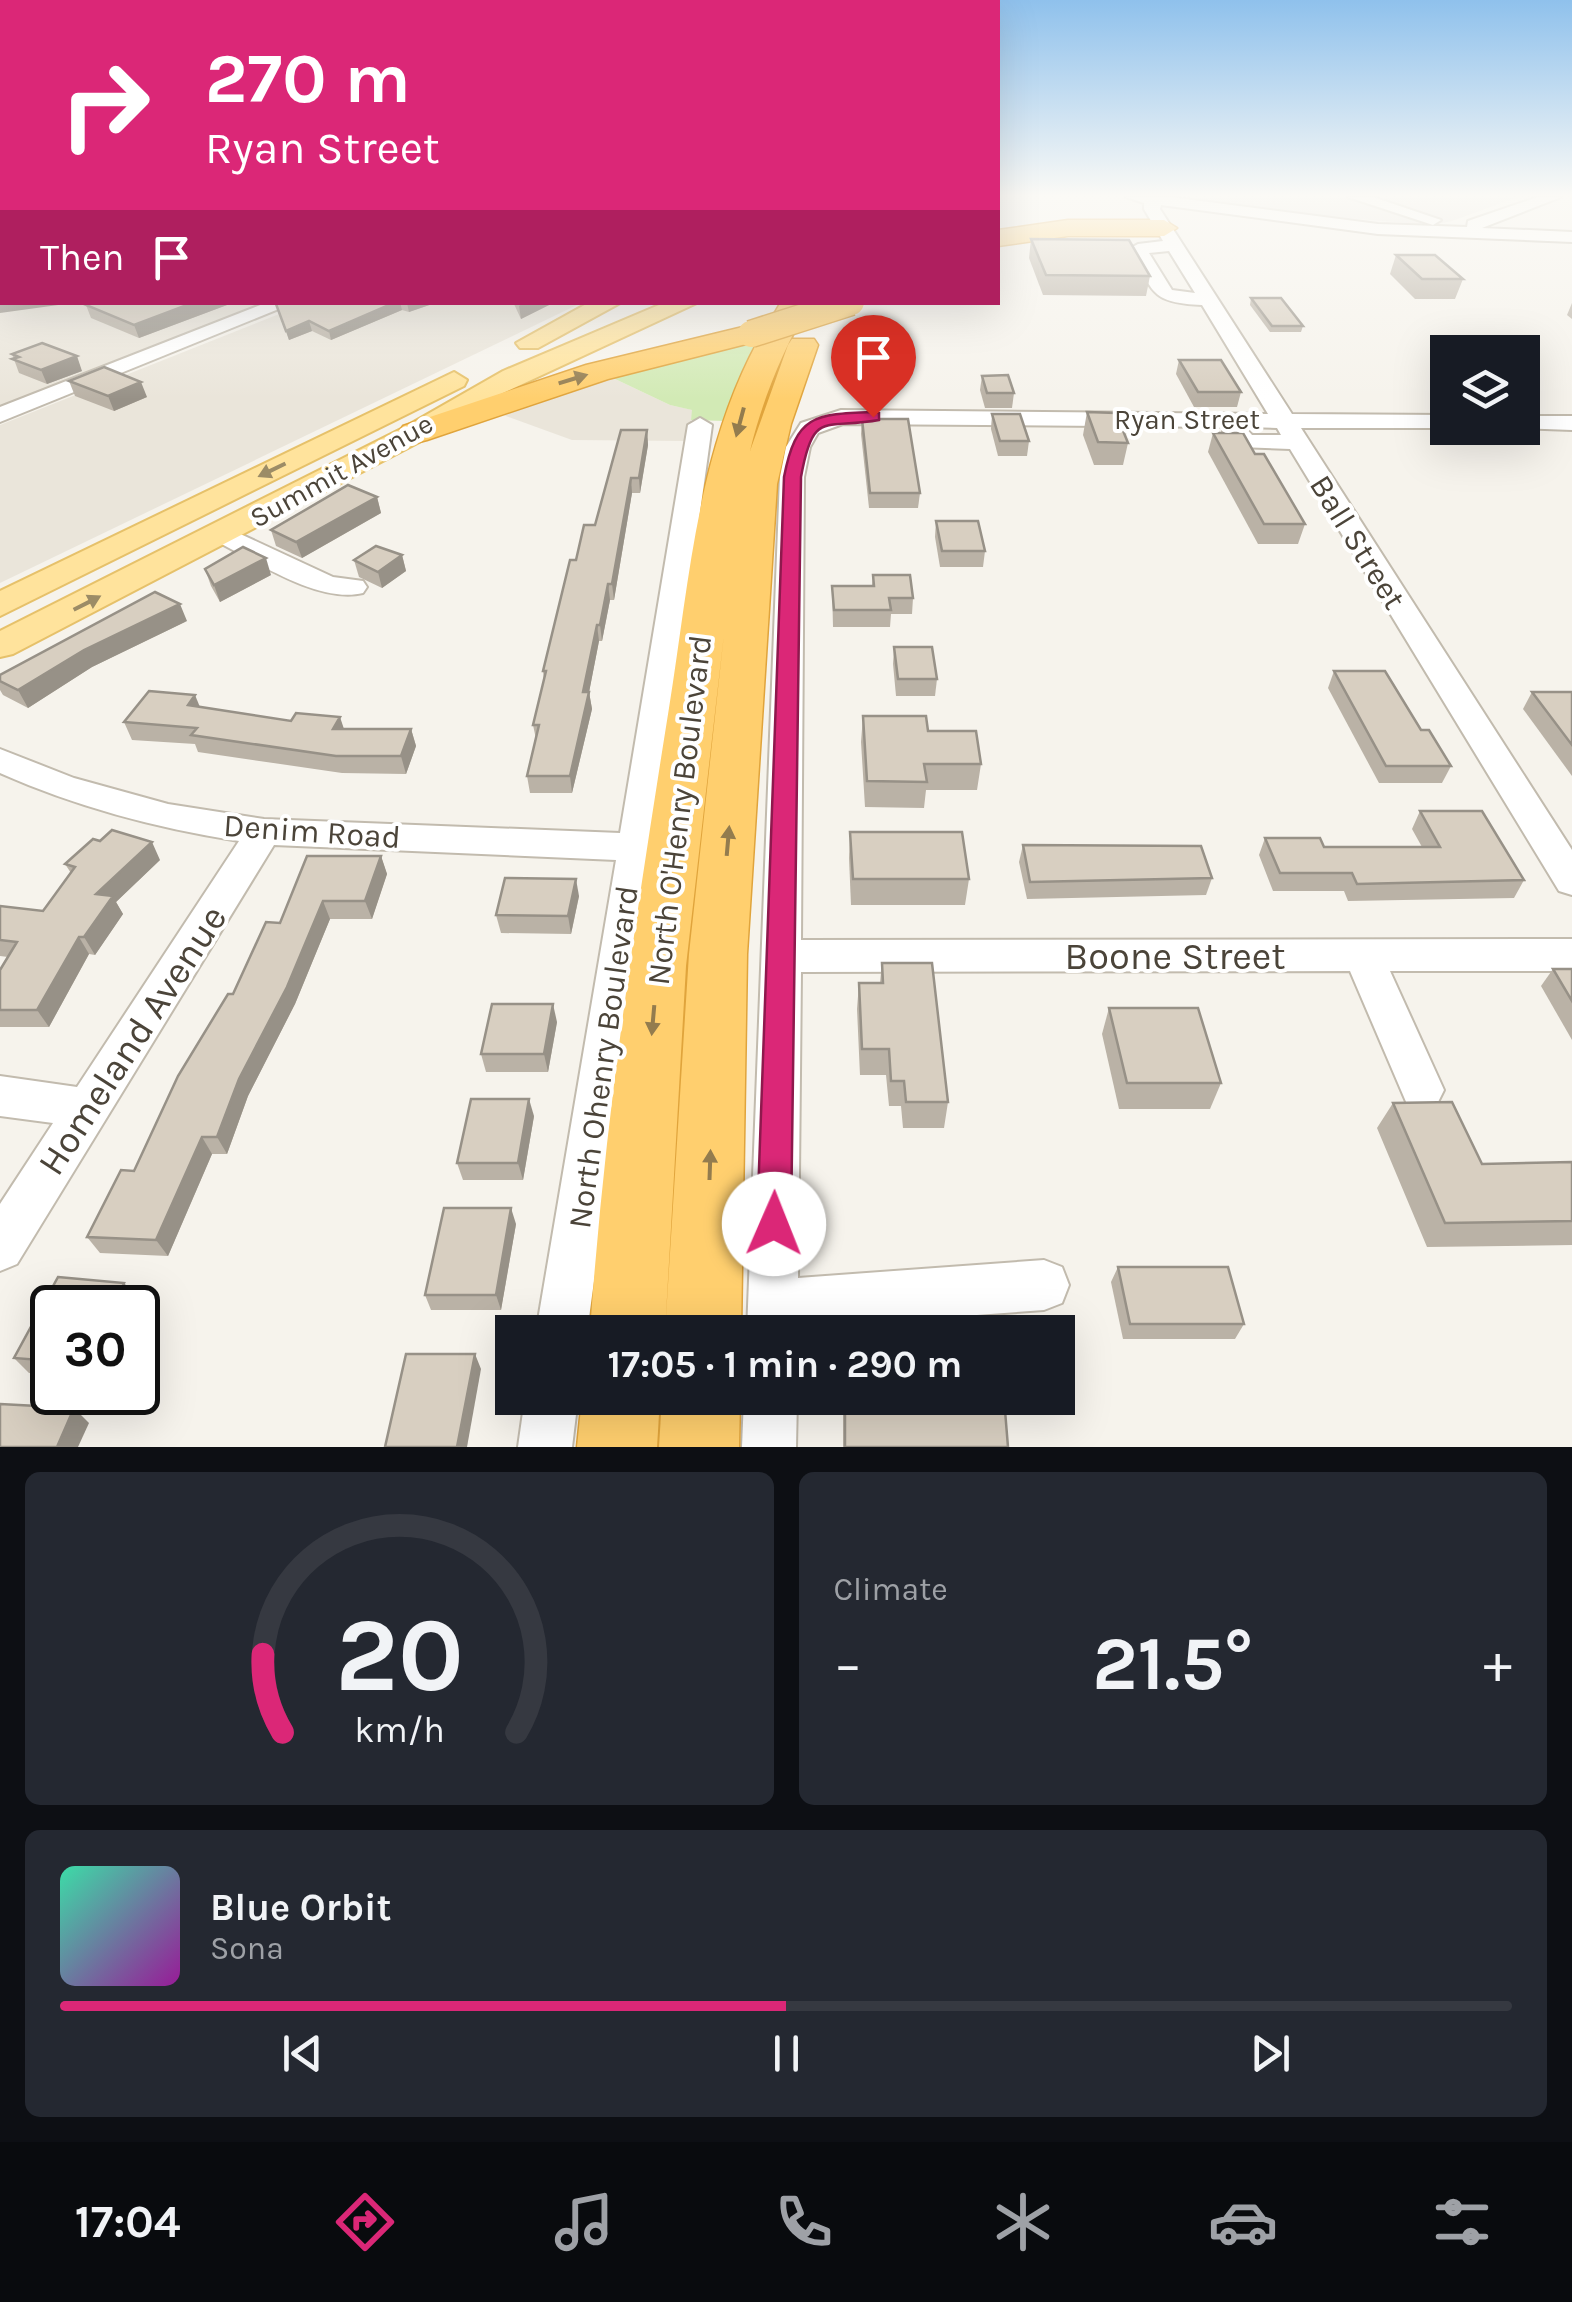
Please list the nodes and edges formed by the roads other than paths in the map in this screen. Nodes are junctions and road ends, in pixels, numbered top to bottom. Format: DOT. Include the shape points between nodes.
graph roads {
  1 [pos="1147,265"];
  2 [pos="1190,265"];
  3 [pos="1210,299"];
  4 [pos="279,305"];
  5 [pos="604,305"];
  6 [pos="681,305"];
  7 [pos="794,305"];
  8 [pos="824,305"];
  9 [pos="842,305"];
  10 [pos="0,415"];
  11 [pos="1430,423"];
  12 [pos="1540,423"];
  13 [pos="1572,423"];
  14 [pos="700,426"];
  15 [pos="1235,431"];
  16 [pos="1288,431"];
  17 [pos="415,433"];
  18 [pos="338,438"];
  19 [pos="374,454"];
  20 [pos="223,534"];
  21 [pos="353,587"];
  22 [pos="0,604"];
  23 [pos="0,646"];
  24 [pos="0,760"];
  25 [pos="264,832"];
  26 [pos="1561,846"];
  27 [pos="634,847"];
  28 [pos="1572,882"];
  29 [pos="1572,955"];
  30 [pos="778,956"];
  31 [pos="1363,956"];
  32 [pos="1422,1090"];
  33 [pos="0,1096"];
  34 [pos="88,1108"];
  35 [pos="0,1247"];
  36 [pos="1044,1286"];
  37 [pos="565,1315"];
  38 [pos="628,1315"];
  39 [pos="704,1315"];
  40 [pos="773,1315"];
  41 [pos="777,1315"];
  42 [pos="550,1415"];
  43 [pos="620,1415"];
  44 [pos="700,1415"];
  45 [pos="770,1415"];
  46 [pos="545,1447"];
  47 [pos="617,1447"];
  48 [pos="699,1447"];
  49 [pos="769,1447"];
  1 -- 3 [label="street" via="1172,298"];
  2 -- 3 [label="street, Ball Street"];
  3 -- 16 [label="street, Ball Street"];
  4 -- 10 [label="street"];
  5 -- 18 [label="main road, Summit Avenue"];
  6 -- 17 [label="main road, Summit Avenue" via="549,362"];
  7 -- 38 [label="highway, North O'Henry Boulevard, one-way" via="745,404 723,484 657,966"];
  39 -- 8 [label="highway, North O'Henry Boulevard, one-way" via="718,954 760,484 805,337"];
  17 -- 9 [label="highway, one-way, bridge" via="597,372"];
  11 -- 16 [label="street, Ryan Street"];
  12 -- 13 [label="street"];
  14 -- 27 [label="street, North Ohenry Boulevard"];
  15 -- 16 [label="street" via="1246,442"];
  16 -- 26 [label="street, Ball Street"];
  16 -- 30 [label="street, Ryan Street" via="841,417 808,428 792,477"];
  17 -- 19 [label="main road, Summit Avenue"];
  18 -- 19 [label="main road"];
  18 -- 22 [label="main road, Summit Avenue, one-way"];
  19 -- 20 [label="main road, Summit Avenue"];
  20 -- 21 [label="street" via="327,584"];
  23 -- 20 [label="main road, Summit Avenue, one-way"];
  24 -- 25 [label="street, Denim Road" via="63,787 168,817"];
  25 -- 27 [label="street, Denim Road"];
  25 -- 34 [label="street, Homeland Avenue"];
  26 -- 28 [label="street, Ball Street"];
  27 -- 37 [label="street, North Ohenry Boulevard"];
  29 -- 31 [label="street, Boone Street"];
  30 -- 31 [label="street, Boone Street"];
  30 -- 40 [label="street"];
  31 -- 32 [label="street"];
  33 -- 34 [label="street"];
  34 -- 35 [label="street, Homeland Avenue"];
  36 -- 41 [label="street" via="802,1302"];
  42 -- 46 [label="street"];
  43 -- 47 [label="highway"];
  44 -- 48 [label="highway"];
  45 -- 49 [label="street"];
}
